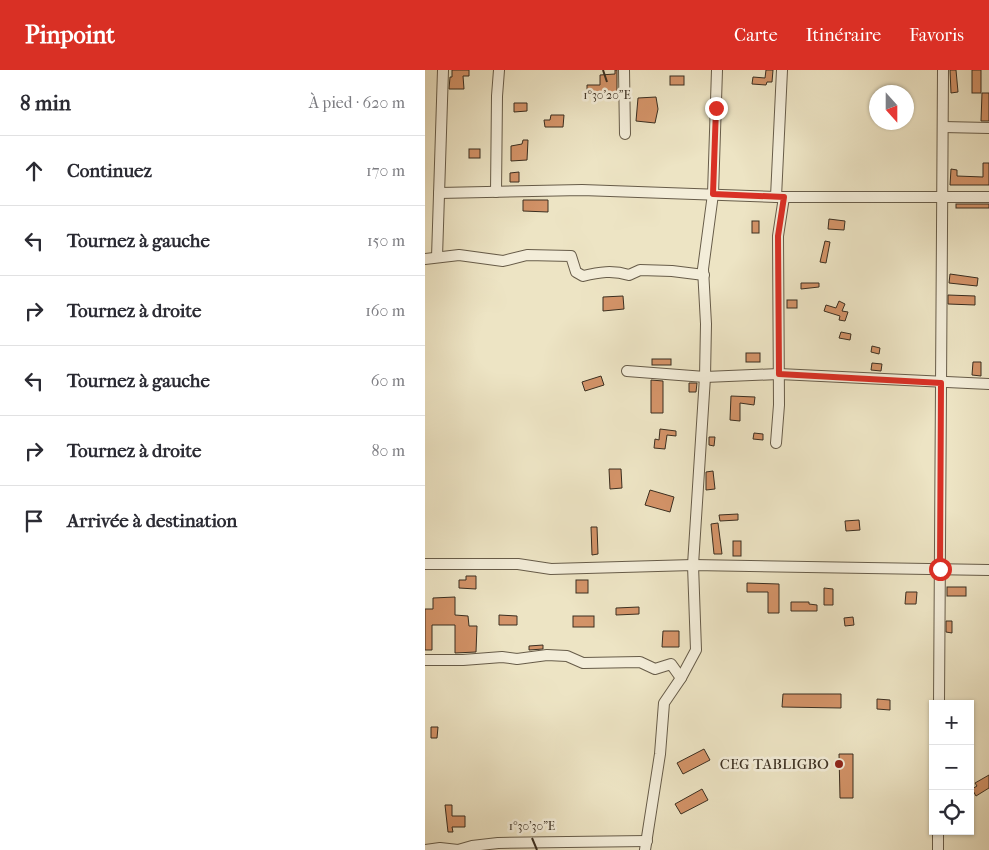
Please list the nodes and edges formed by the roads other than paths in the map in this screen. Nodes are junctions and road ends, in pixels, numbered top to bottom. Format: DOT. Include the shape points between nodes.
graph roads {
  1 [pos="443,70"];
  2 [pos="499,70"];
  3 [pos="624,70"];
  4 [pos="717,70"];
  5 [pos="782,70"];
  6 [pos="943,70"];
  7 [pos="943,127"];
  8 [pos="989,128"];
  9 [pos="625,134"];
  10 [pos="496,192"];
  11 [pos="439,193"];
  12 [pos="713,194"];
  13 [pos="780,197"];
  14 [pos="942,198"];
  15 [pos="989,198"];
  16 [pos="437,257"];
  17 [pos="425,260"];
  18 [pos="704,275"];
  19 [pos="627,371"];
  20 [pos="779,374"];
  21 [pos="705,377"];
  22 [pos="941,383"];
  23 [pos="989,384"];
  24 [pos="776,443"];
  25 [pos="425,564"];
  26 [pos="693,565"];
  27 [pos="940,569"];
  28 [pos="989,570"];
  29 [pos="425,660"];
  30 [pos="681,678"];
  31 [pos="939,700"];
  32 [pos="938,835"];
  33 [pos="535,846"];
  34 [pos="646,846"];
  35 [pos="477,848"];
  36 [pos="425,850"];
  37 [pos="458,850"];
  38 [pos="938,850"];
  1 -- 11 [label="street"];
  2 -- 10 [label="street"];
  3 -- 9 [label="street"];
  4 -- 12 [label="street"];
  5 -- 13 [label="street"];
  6 -- 7 [label="street"];
  7 -- 8 [label="street"];
  7 -- 14 [label="street"];
  10 -- 11 [label="street"];
  10 -- 12 [label="street" via="582,190"];
  11 -- 16 [label="street"];
  12 -- 13 [label="street"];
  12 -- 18 [label="street"];
  13 -- 14 [label="street"];
  13 -- 20 [label="street"];
  14 -- 15 [label="street"];
  14 -- 22 [label="street"];
  16 -- 17 [label="street"];
  16 -- 18 [label="street" via="459,255 503,260 527,255 571,256 576,272 583,276 617,271 629,275 640,270"];
  18 -- 21 [label="street"];
  19 -- 21 [label="street"];
  20 -- 21 [label="street"];
  20 -- 22 [label="street"];
  20 -- 24 [label="street"];
  21 -- 26 [label="street"];
  22 -- 23 [label="street"];
  22 -- 27 [label="street"];
  25 -- 26 [label="street" via="518,564 551,570"];
  26 -- 27 [label="street"];
  26 -- 30 [label="street" via="696,650"];
  27 -- 28 [label="street"];
  27 -- 31 [label="street"];
  29 -- 30 [label="street" via="567,656 583,663 640,662 655,669 671,664"];
  30 -- 34 [label="street" via="664,703"];
  32 -- 38 [label="street"];
  33 -- 34 [label="street"];
  33 -- 35 [label="street" via="498,843"];
  35 -- 37 [label="street"];
  36 -- 37 [label="street"];
}
